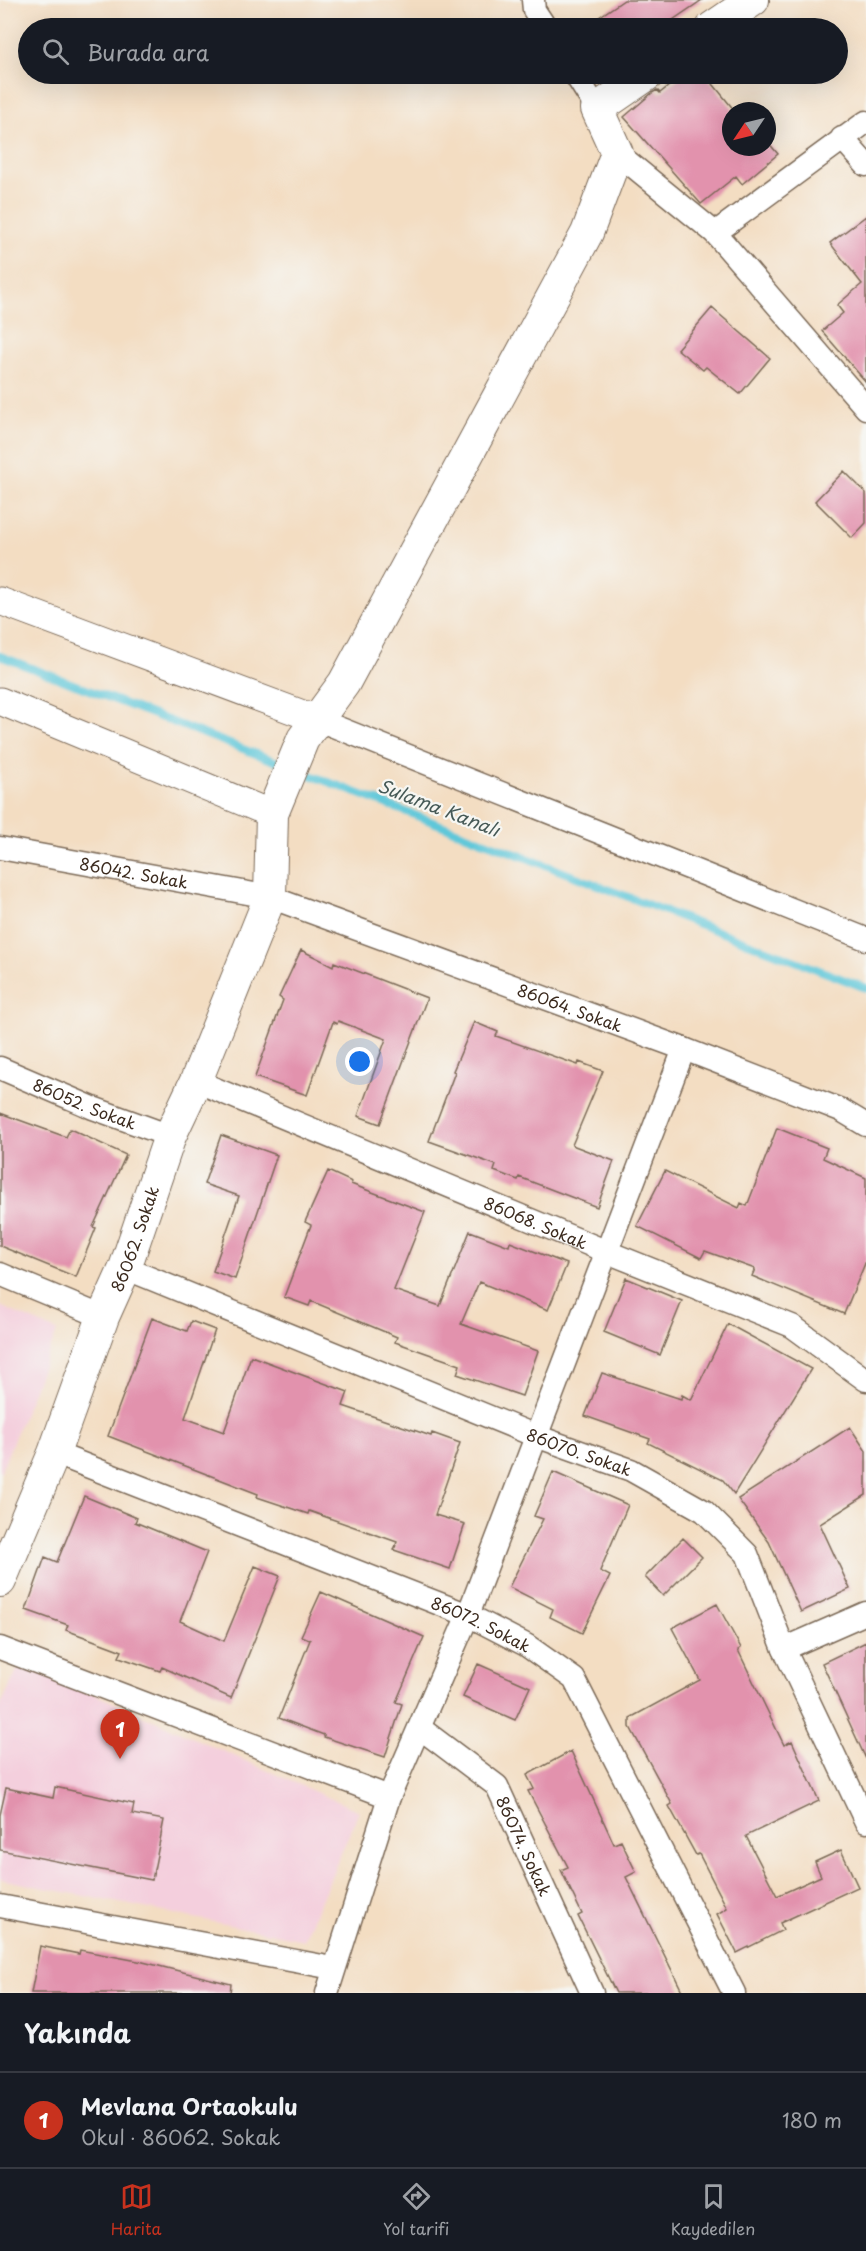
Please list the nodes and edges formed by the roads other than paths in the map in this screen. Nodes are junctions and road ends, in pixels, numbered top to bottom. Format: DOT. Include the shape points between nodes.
graph roads {
  1 [pos="533,0"];
  2 [pos="753,0"];
  3 [pos="539,18"];
  4 [pos="727,18"];
  5 [pos="581,84"];
  6 [pos="633,84"];
  7 [pos="597,109"];
  8 [pos="866,122"];
  9 [pos="842,138"];
  10 [pos="617,153"];
  11 [pos="866,165"];
  12 [pos="715,233"];
  13 [pos="866,408"];
  14 [pos="0,601"];
  15 [pos="0,701"];
  16 [pos="309,729"];
  17 [pos="276,806"];
  18 [pos="0,848"];
  19 [pos="270,897"];
  20 [pos="866,939"];
  21 [pos="684,1048"];
  22 [pos="0,1068"];
  23 [pos="196,1081"];
  24 [pos="866,1125"];
  25 [pos="170,1136"];
  26 [pos="605,1251"];
  27 [pos="125,1268"];
  28 [pos="0,1274"];
  29 [pos="103,1317"];
  30 [pos="866,1380"];
  31 [pos="536,1436"];
  32 [pos="54,1453"];
  33 [pos="0,1581"];
  34 [pos="866,1613"];
  35 [pos="468,1614"];
  36 [pos="0,1648"];
  37 [pos="784,1649"];
  38 [pos="420,1728"];
  39 [pos="389,1797"];
  40 [pos="866,1822"];
  41 [pos="0,1906"];
  42 [pos="333,1968"];
  43 [pos="327,1993"];
  44 [pos="592,1993"];
  45 [pos="734,1993"];
  1 -- 3 [label="street"];
  2 -- 4 [label="main road"];
  5 -- 7 [label="street"];
  6 -- 7 [label="main road"];
  7 -- 10 [label="main road"];
  8 -- 9 [label="street"];
  9 -- 11 [label="street"];
  9 -- 12 [label="street"];
  10 -- 12 [label="street"];
  10 -- 16 [label="main road" via="587,233 344,683"];
  12 -- 13 [label="street"];
  14 -- 16 [label="street"];
  15 -- 17 [label="street"];
  16 -- 17 [label="main road"];
  16 -- 20 [label="street"];
  17 -- 19 [label="main road"];
  18 -- 19 [label="street, 86042. Sokak"];
  19 -- 21 [label="street, 86064. Sokak"];
  19 -- 23 [label="main road, 86062. Sokak"];
  21 -- 24 [label="street, 86064. Sokak" via="842,1110"];
  21 -- 26 [label="street"];
  22 -- 25 [label="street, 86052. Sokak"];
  23 -- 25 [label="main road, 86062. Sokak"];
  23 -- 26 [label="street, 86068. Sokak"];
  25 -- 27 [label="main road, 86062. Sokak"];
  26 -- 30 [label="street, 86068. Sokak" via="792,1326"];
  26 -- 31 [label="street"];
  27 -- 29 [label="main road, 86062. Sokak"];
  27 -- 31 [label="street, 86070. Sokak"];
  28 -- 29 [label="street"];
  29 -- 32 [label="main road, 86062. Sokak"];
  31 -- 35 [label="street"];
  31 -- 37 [label="street, 86070. Sokak" via="631,1470 704,1511 747,1554"];
  32 -- 33 [label="main road, 86062. Sokak"];
  32 -- 35 [label="street, 86072. Sokak"];
  34 -- 37 [label="street"];
  35 -- 38 [label="street"];
  35 -- 45 [label="street, 86072. Sokak" via="526,1645 574,1679"];
  36 -- 39 [label="street"];
  37 -- 40 [label="street, 86070. Sokak"];
  38 -- 39 [label="street"];
  38 -- 44 [label="street, 86074. Sokak" via="497,1786"];
  39 -- 42 [label="street"];
  41 -- 42 [label="street"];
  42 -- 43 [label="street"];
}
